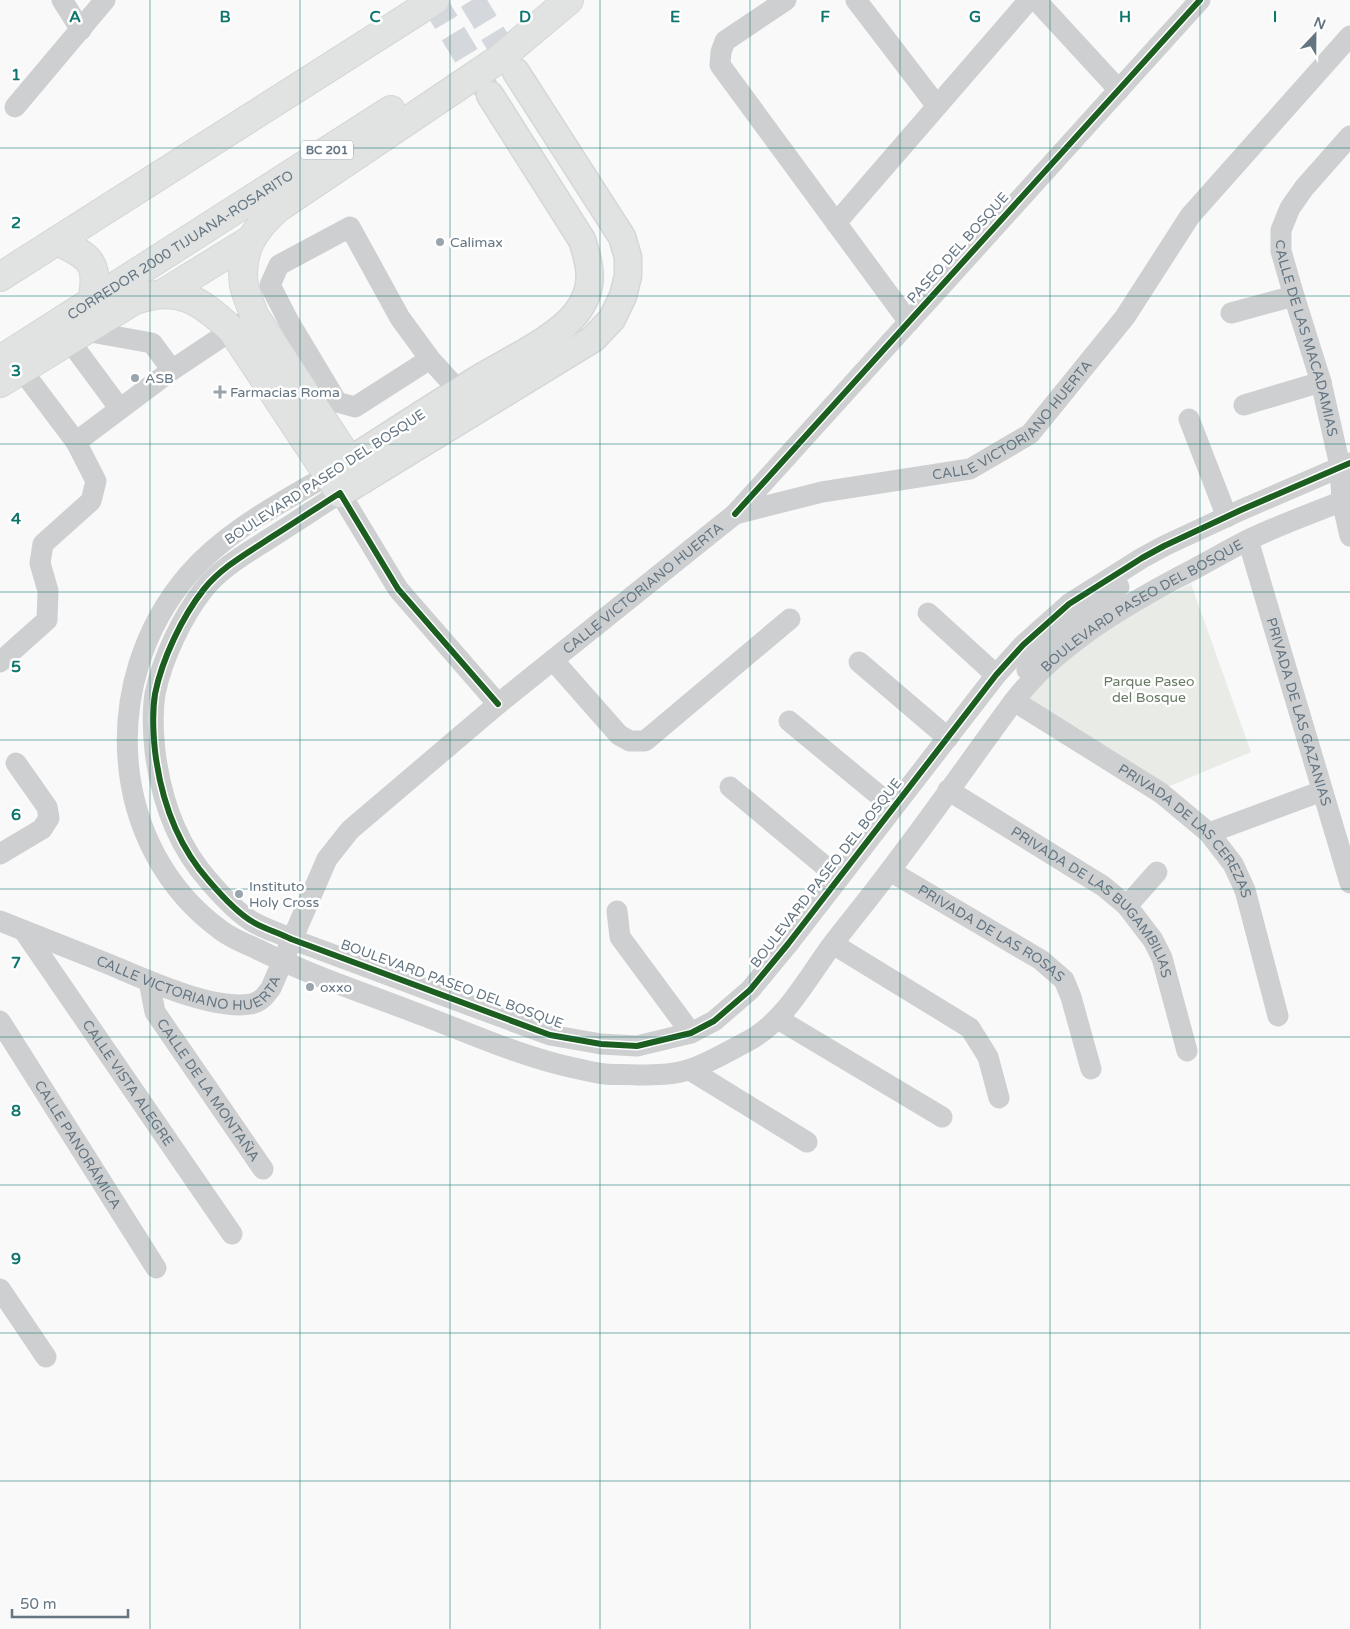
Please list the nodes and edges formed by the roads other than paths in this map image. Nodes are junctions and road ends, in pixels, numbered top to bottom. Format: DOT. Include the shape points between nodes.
graph roads {
  1 [pos="62,0"];
  2 [pos="105,0"];
  3 [pos="435,0"];
  4 [pos="562,0"];
  5 [pos="569,0"];
  6 [pos="786,0"];
  7 [pos="856,0"];
  8 [pos="1029,0"];
  9 [pos="1036,0"];
  10 [pos="1200,0"];
  11 [pos="80,30"];
  12 [pos="1350,36"];
  13 [pos="516,72"];
  14 [pos="1119,90"];
  15 [pos="490,95"];
  16 [pos="938,106"];
  17 [pos="16,107"];
  18 [pos="1350,136"];
  19 [pos="836,223"];
  20 [pos="250,240"];
  21 [pos="57,241"];
  22 [pos="0,277"];
  23 [pos="164,293"];
  24 [pos="1294,296"];
  25 [pos="92,301"];
  26 [pos="1231,313"];
  27 [pos="909,322"];
  28 [pos="270,324"];
  29 [pos="232,330"];
  30 [pos="77,336"];
  31 [pos="430,359"];
  32 [pos="8,367"];
  33 [pos="172,370"];
  34 [pos="1321,382"];
  35 [pos="459,391"];
  36 [pos="1244,405"];
  37 [pos="120,409"];
  38 [pos="1189,419"];
  39 [pos="76,442"];
  40 [pos="1345,465"];
  41 [pos="345,477"];
  42 [pos="1346,499"];
  43 [pos="735,514"];
  44 [pos="1227,517"];
  45 [pos="1350,536"];
  46 [pos="1248,540"];
  47 [pos="1142,558"];
  48 [pos="928,613"];
  49 [pos="790,619"];
  50 [pos="553,660"];
  51 [pos="0,662"];
  52 [pos="859,662"];
  53 [pos="996,675"];
  54 [pos="1019,695"];
  55 [pos="498,704"];
  56 [pos="789,721"];
  57 [pos="948,738"];
  58 [pos="16,763"];
  59 [pos="730,787"];
  60 [pos="948,790"];
  61 [pos="1322,791"];
  62 [pos="893,807"];
  63 [pos="1209,833"];
  64 [pos="0,854"];
  65 [pos="890,871"];
  66 [pos="1158,872"];
  67 [pos="839,878"];
  68 [pos="1350,883"];
  69 [pos="1126,906"];
  70 [pos="617,911"];
  71 [pos="0,921"];
  72 [pos="24,930"];
  73 [pos="291,939"];
  74 [pos="833,944"];
  75 [pos="282,962"];
  76 [pos="149,981"];
  77 [pos="1278,1016"];
  78 [pos="778,1019"];
  79 [pos="0,1021"];
  80 [pos="691,1033"];
  81 [pos="1187,1051"];
  82 [pos="1091,1069"];
  83 [pos="690,1070"];
  84 [pos="1000,1098"];
  85 [pos="942,1118"];
  86 [pos="807,1142"];
  87 [pos="263,1169"];
  88 [pos="232,1234"];
  89 [pos="156,1268"];
  90 [pos="0,1289"];
  91 [pos="46,1357"];
  1 -- 11 [label="street"];
  2 -- 11 [label="street"];
  3 -- 21 [label="highway"];
  4 -- 25 [label="highway, CORREDOR 2000 TIJUANA-ROSARITO / BC 201"];
  5 -- 20 [label="highway" via="499,59 278,208 262,222"];
  6 -- 19 [label="street" via="725,41 720,65"];
  7 -- 16 [label="street"];
  8 -- 16 [label="street"];
  9 -- 14 [label="street"];
  10 -- 14 [label="street, PASEO DEL BOSQUE"];
  11 -- 17 [label="street"];
  12 -- 43 [label="street, CALLE VICTORIANO HUERTA" via="1190,216 1125,317 1030,434 970,468 822,492"];
  13 -- 41 [label="main road, BOULEVARD PASEO DEL BOSQUE" via="622,237 628,257 623,296 612,320 594,339"];
  14 -- 27 [label="street, PASEO DEL BOSQUE"];
  15 -- 35 [label="main road, BOULEVARD PASEO DEL BOSQUE" via="582,240 591,278 578,312 564,328"];
  16 -- 19 [label="street"];
  18 -- 24 [label="street, CALLE DE LAS MACADAMIAS" via="1304,188 1290,208 1281,230 1281,251"];
  19 -- 27 [label="street"];
  20 -- 23 [label="highway"];
  20 -- 28 [label="highway" via="244,263 244,286"];
  21 -- 22 [label="highway"];
  21 -- 25 [label="highway" via="85,255 92,264 95,286"];
  23 -- 29 [label="highway" via="188,298 203,306"];
  23 -- 30 [label="highway" via="132,301"];
  24 -- 26 [label="street"];
  24 -- 34 [label="street, CALLE DE LAS MACADAMIAS"];
  25 -- 32 [label="highway, CORREDOR 2000 TIJUANA-ROSARITO / BC 201"];
  27 -- 43 [label="street, PASEO DEL BOSQUE"];
  28 -- 29 [label="street"];
  28 -- 31 [label="street" via="337,402 347,406 356,406"];
  28 -- 31 [label="street" via="270,285 280,265 350,227 400,318"];
  28 -- 41 [label="highway"];
  29 -- 33 [label="street"];
  29 -- 41 [label="highway"];
  30 -- 32 [label="highway"];
  30 -- 33 [label="street" via="152,343"];
  30 -- 37 [label="street"];
  31 -- 35 [label="street"];
  32 -- 39 [label="street"];
  33 -- 37 [label="street"];
  34 -- 36 [label="street"];
  34 -- 40 [label="street, CALLE DE LAS MACADAMIAS"];
  35 -- 41 [label="main road, BOULEVARD PASEO DEL BOSQUE"];
  37 -- 39 [label="street"];
  38 -- 44 [label="street"];
  39 -- 51 [label="street" via="96,481 91,501 43,544 40,563 48,591 47,620"];
  40 -- 42 [label="street, CALLE DE LAS MACADAMIAS"];
  40 -- 44 [label="street, BOULEVARD PASEO DEL BOSQUE"];
  41 -- 55 [label="street" via="398,589"];
  41 -- 73 [label="street, BOULEVARD PASEO DEL BOSQUE" via="224,568 205,588 175,636 155,694 152,730 158,775 166,808 177,834 195,865 221,896 252,922"];
  41 -- 75 [label="street, BOULEVARD PASEO DEL BOSQUE" via="243,526 212,550 187,576 170,599 143,654 133,684 128,715 126,744 134,802 141,825 169,878 191,904 224,933"];
  42 -- 45 [label="street, CALLE DE LAS MACADAMIAS"];
  42 -- 46 [label="street, BOULEVARD PASEO DEL BOSQUE"];
  43 -- 50 [label="street, CALLE VICTORIANO HUERTA"];
  44 -- 47 [label="street, BOULEVARD PASEO DEL BOSQUE"];
  46 -- 54 [label="street, BOULEVARD PASEO DEL BOSQUE" via="1146,594 1093,628 1050,662"];
  46 -- 61 [label="street, PRIVADA DE LAS GAZANIAS"];
  47 -- 53 [label="street, BOULEVARD PASEO DEL BOSQUE" via="1069,604 1023,645"];
  47 -- 54 [label="street" via="1130,579 1051,639 1022,676"];
  48 -- 53 [label="street"];
  49 -- 50 [label="street" via="645,740 630,740 619,735"];
  50 -- 55 [label="street, CALLE VICTORIANO HUERTA"];
  52 -- 57 [label="street"];
  53 -- 57 [label="street, BOULEVARD PASEO DEL BOSQUE"];
  54 -- 60 [label="street, BOULEVARD PASEO DEL BOSQUE"];
  54 -- 63 [label="street, PRIVADA DE LAS CEREZAS" via="1161,793"];
  55 -- 73 [label="street, CALLE VICTORIANO HUERTA" via="350,830 327,860"];
  56 -- 62 [label="street"];
  57 -- 62 [label="street, BOULEVARD PASEO DEL BOSQUE"];
  58 -- 64 [label="street" via="47,807 49,818 42,829"];
  59 -- 67 [label="street"];
  60 -- 65 [label="street, BOULEVARD PASEO DEL BOSQUE"];
  60 -- 69 [label="street, PRIVADA DE LAS BUGAMBILIAS" via="1103,886"];
  61 -- 63 [label="street"];
  61 -- 68 [label="street, PRIVADA DE LAS GAZANIAS"];
  62 -- 67 [label="street, BOULEVARD PASEO DEL BOSQUE"];
  63 -- 77 [label="street, PRIVADA DE LAS CEREZAS" via="1234,864 1245,890"];
  65 -- 74 [label="street, BOULEVARD PASEO DEL BOSQUE"];
  65 -- 82 [label="street, PRIVADA DE LAS ROSAS" via="1041,960 1064,980"];
  66 -- 69 [label="street"];
  67 -- 80 [label="street, BOULEVARD PASEO DEL BOSQUE" via="750,990 714,1021"];
  69 -- 81 [label="street, PRIVADA DE LAS BUGAMBILIAS" via="1153,940 1162,958"];
  70 -- 80 [label="street" via="620,937"];
  71 -- 72 [label="street, CALLE VICTORIANO HUERTA"];
  72 -- 76 [label="street, CALLE VICTORIANO HUERTA"];
  72 -- 88 [label="street, CALLE VISTA ALEGRE"];
  73 -- 75 [label="street, CALLE VICTORIANO HUERTA"];
  73 -- 80 [label="street, BOULEVARD PASEO DEL BOSQUE" via="550,1035 600,1044 637,1046"];
  74 -- 78 [label="street, BOULEVARD PASEO DEL BOSQUE"];
  74 -- 84 [label="street" via="970,1028 988,1057"];
  75 -- 76 [label="street, CALLE VICTORIANO HUERTA" via="263,999 251,1004 204,1000"];
  75 -- 83 [label="street, BOULEVARD PASEO DEL BOSQUE" via="542,1061 604,1074 657,1075"];
  76 -- 87 [label="street, CALLE DE LA MONTAÑA" via="155,1012"];
  78 -- 83 [label="street, BOULEVARD PASEO DEL BOSQUE" via="752,1039"];
  78 -- 85 [label="street"];
  79 -- 89 [label="street, CALLE PANORÁMICA"];
  83 -- 86 [label="street"];
  90 -- 91 [label="street"];
}
